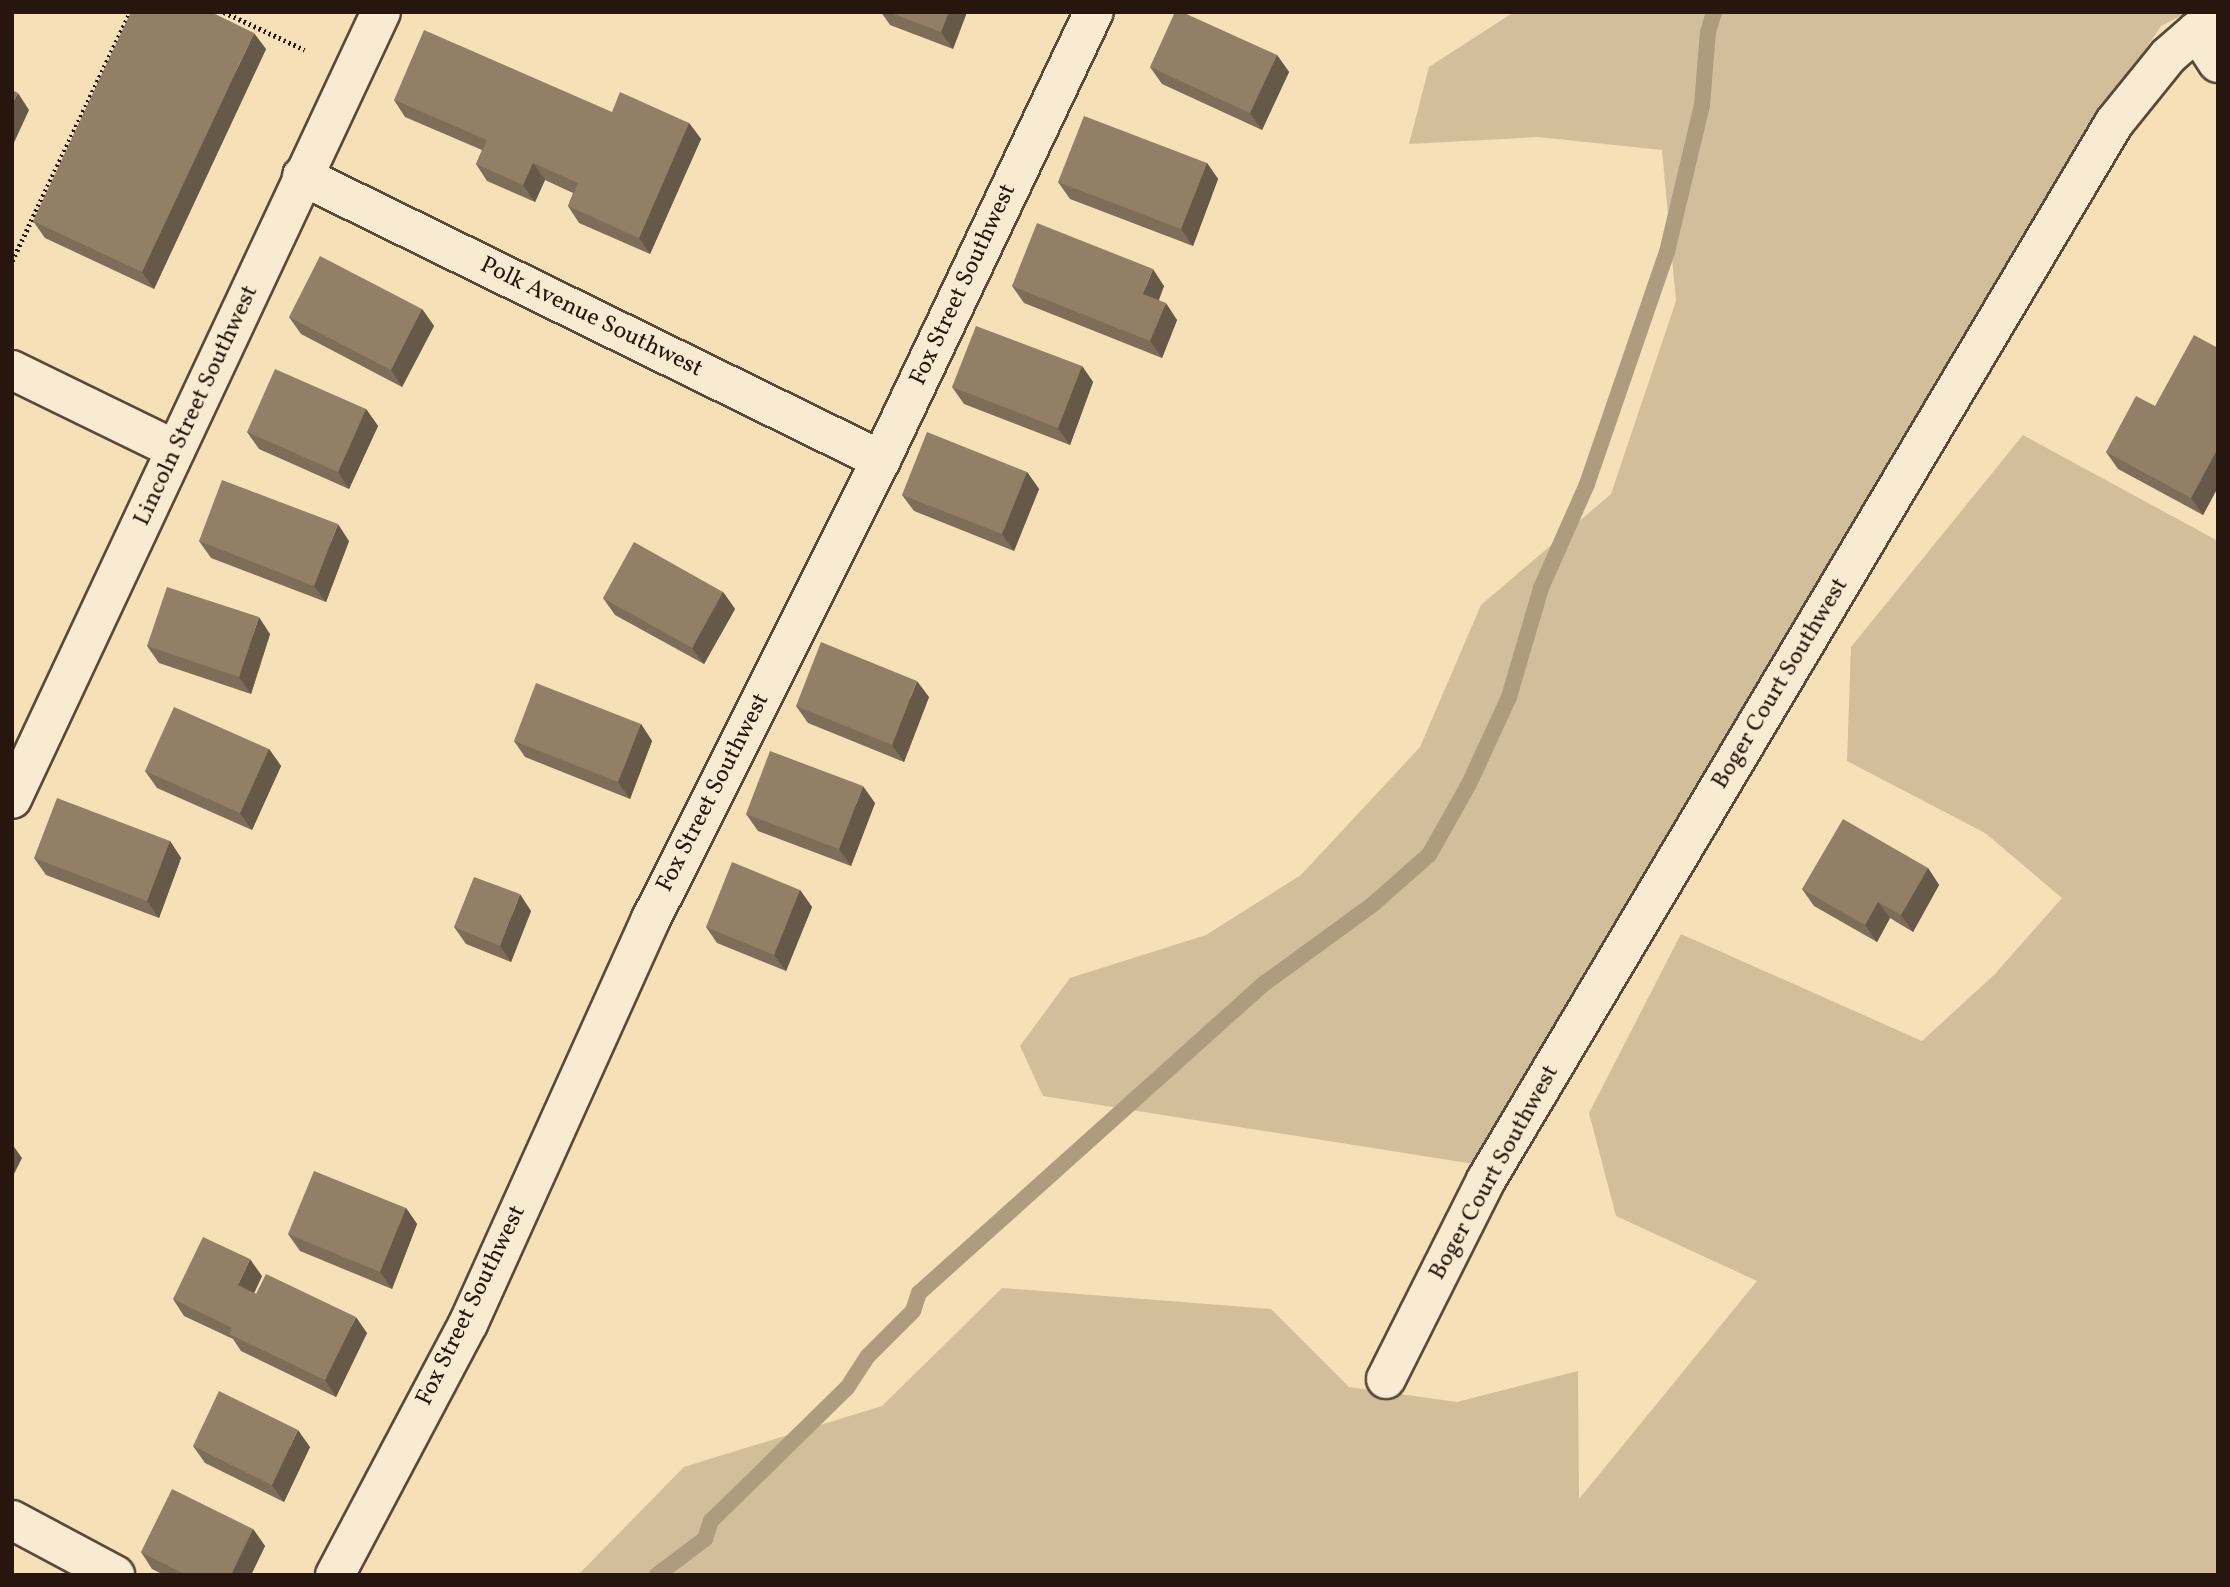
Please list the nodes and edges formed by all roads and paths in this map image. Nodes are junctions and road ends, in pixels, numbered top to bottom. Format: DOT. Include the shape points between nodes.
graph roads {
  1 [pos="130,12"];
  2 [pos="225,12"];
  3 [pos="381,12"];
  4 [pos="1094,12"];
  5 [pos="2207,26"];
  6 [pos="305,50"];
  7 [pos="2218,62"];
  8 [pos="302,176"];
  9 [pos="12,261"];
  10 [pos="12,370"];
  11 [pos="176,450"];
  12 [pos="881,460"];
  13 [pos="12,799"];
  14 [pos="1385,1379"];
  15 [pos="12,1520"];
  16 [pos="115,1575"];
  17 [pos="335,1575"];
  1 -- 9 [label="path"];
  2 -- 6 [label="path"];
  3 -- 8 [label="street, Lincoln Street Southwest"];
  4 -- 12 [label="street, Fox Street Southwest"];
  5 -- 7 [label="street"];
  5 -- 14 [label="street, Boger Court Southwest" via="2168,56 2114,123 1486,1180"];
  8 -- 11 [label="street, Lincoln Street Southwest"];
  8 -- 12 [label="street, Polk Avenue Southwest"];
  10 -- 11 [label="street"];
  11 -- 13 [label="street, Lincoln Street Southwest"];
  12 -- 17 [label="street, Fox Street Southwest" via="651,919 468,1324"];
  15 -- 16 [label="street"];
}
